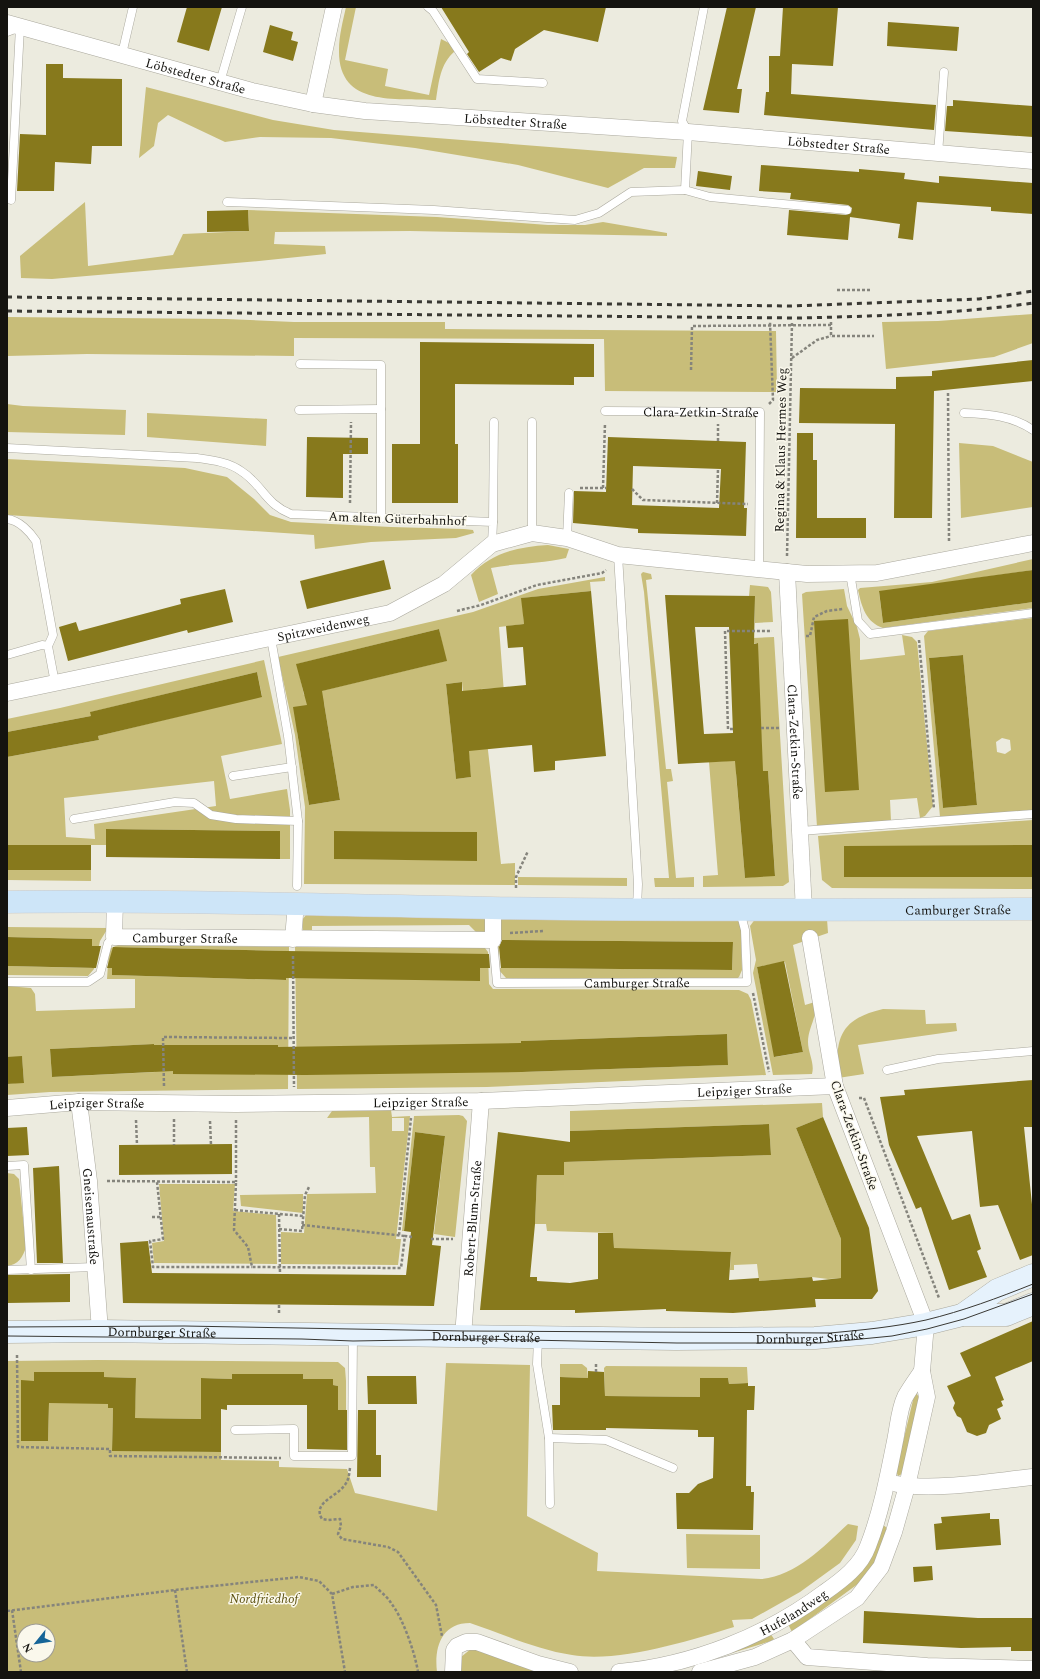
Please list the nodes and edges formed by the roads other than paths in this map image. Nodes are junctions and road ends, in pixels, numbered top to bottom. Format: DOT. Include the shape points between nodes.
graph roads {
  1 [pos="133,7"];
  2 [pos="242,7"];
  3 [pos="334,7"];
  4 [pos="428,7"];
  5 [pos="704,7"];
  6 [pos="12,28"];
  7 [pos="122,54"];
  8 [pos="944,72"];
  9 [pos="220,82"];
  10 [pos="543,84"];
  11 [pos="313,104"];
  12 [pos="688,132"];
  13 [pos="938,154"];
  14 [pos="1033,161"];
  15 [pos="685,190"];
  16 [pos="12,200"];
  17 [pos="227,202"];
  18 [pos="847,210"];
  19 [pos="300,364"];
  20 [pos="381,409"];
  21 [pos="299,410"];
  22 [pos="604,411"];
  23 [pos="964,413"];
  24 [pos="494,422"];
  25 [pos="532,422"];
  26 [pos="1033,430"];
  27 [pos="7,448"];
  28 [pos="569,493"];
  29 [pos="380,518"];
  30 [pos="7,519"];
  31 [pos="493,522"];
  32 [pos="532,533"];
  33 [pos="567,538"];
  34 [pos="1033,543"];
  35 [pos="492,544"];
  36 [pos="618,559"];
  37 [pos="759,569"];
  38 [pos="787,572"];
  39 [pos="850,573"];
  40 [pos="1033,613"];
  41 [pos="271,638"];
  42 [pos="48,646"];
  43 [pos="7,655"];
  44 [pos="55,683"];
  45 [pos="7,693"];
  46 [pos="292,767"];
  47 [pos="233,776"];
  48 [pos="1033,814"];
  49 [pos="74,819"];
  50 [pos="298,821"];
  51 [pos="800,831"];
  52 [pos="297,894"];
  53 [pos="115,901"];
  54 [pos="7,902"];
  55 [pos="493,908"];
  56 [pos="637,909"];
  57 [pos="739,909"];
  58 [pos="1033,909"];
  59 [pos="804,911"];
  60 [pos="114,937"];
  61 [pos="810,938"];
  62 [pos="293,939"];
  63 [pos="493,940"];
  64 [pos="7,982"];
  65 [pos="1033,1051"];
  66 [pos="887,1070"];
  67 [pos="835,1086"];
  68 [pos="481,1101"];
  69 [pos="79,1102"];
  70 [pos="7,1108"];
  71 [pos="7,1166"];
  72 [pos="95,1267"];
  73 [pos="7,1270"];
  74 [pos="31,1270"];
  75 [pos="1033,1275"];
  76 [pos="1033,1304"];
  77 [pos="962,1315"];
  78 [pos="926,1324"];
  79 [pos="100,1331"];
  80 [pos="7,1332"];
  81 [pos="353,1336"];
  82 [pos="463,1336"];
  83 [pos="538,1337"];
  84 [pos="922,1371"];
  85 [pos="235,1430"];
  86 [pos="549,1438"];
  87 [pos="673,1468"];
  88 [pos="1033,1478"];
  89 [pos="887,1483"];
  90 [pos="907,1486"];
  91 [pos="550,1504"];
  92 [pos="793,1640"];
  93 [pos="1033,1669"];
  94 [pos="636,1671"];
  95 [pos="453,1672"];
  96 [pos="570,1672"];
  97 [pos="619,1672"];
  98 [pos="700,1672"];
  1 -- 7 [label="lane"];
  2 -- 9 [label="lane"];
  3 -- 11 [label="street"];
  4 -- 10 [label="lane" via="477,78"];
  5 -- 12 [label="lane" via="682,121"];
  6 -- 7 [label="street, Löbstedter Straße"];
  6 -- 16 [label="lane"];
  7 -- 9 [label="street, Löbstedter Straße"];
  8 -- 13 [label="lane"];
  9 -- 11 [label="street, Löbstedter Straße"];
  11 -- 12 [label="street, Löbstedter Straße" via="364,111"];
  12 -- 13 [label="street, Löbstedter Straße"];
  12 -- 15 [label="lane"];
  13 -- 14 [label="street, Löbstedter Straße"];
  15 -- 17 [label="lane" via="631,192 599,213 575,220 434,210"];
  15 -- 18 [label="lane" via="710,197"];
  19 -- 20 [label="lane" via="381,365"];
  20 -- 21 [label="lane"];
  20 -- 29 [label="lane"];
  22 -- 37 [label="lane, Clara-Zetkin-Straße" via="760,412"];
  23 -- 26 [label="lane" via="1005,417 1025,424"];
  24 -- 31 [label="lane"];
  25 -- 32 [label="lane"];
  27 -- 29 [label="lane, Am alten Güterbahnhof" via="197,458 240,470 255,482 266,498 280,510 291,514"];
  28 -- 33 [label="lane"];
  29 -- 31 [label="lane, Am alten Güterbahnhof"];
  30 -- 42 [label="lane" via="16,522 36,541 53,635"];
  31 -- 35 [label="lane"];
  32 -- 33 [label="street, Spitzweidenweg"];
  32 -- 35 [label="street, Spitzweidenweg"];
  33 -- 36 [label="street, Spitzweidenweg"];
  34 -- 39 [label="street, Spitzweidenweg" via="877,573"];
  35 -- 41 [label="street, Spitzweidenweg" via="444,584 390,613"];
  36 -- 37 [label="street, Spitzweidenweg"];
  36 -- 56 [label="lane" via="638,884"];
  37 -- 38 [label="street, Spitzweidenweg"];
  38 -- 39 [label="street, Spitzweidenweg"];
  38 -- 51 [label="street, Clara-Zetkin-Straße"];
  39 -- 40 [label="lane" via="858,621 870,634"];
  41 -- 44 [label="street, Spitzweidenweg"];
  41 -- 46 [label="lane"];
  42 -- 43 [label="lane" via="42,645"];
  42 -- 44 [label="lane"];
  44 -- 45 [label="street, Spitzweidenweg"];
  46 -- 47 [label="lane"];
  46 -- 50 [label="lane"];
  48 -- 51 [label="lane"];
  49 -- 50 [label="lane" via="175,802 194,803 211,815"];
  50 -- 52 [label="lane"];
  51 -- 59 [label="street, Clara-Zetkin-Straße"];
  52 -- 53 [label="main road, Camburger Straße"];
  52 -- 55 [label="main road, Camburger Straße"];
  52 -- 62 [label="street"];
  53 -- 54 [label="main road, Camburger Straße"];
  53 -- 60 [label="street, Camburger Straße"];
  55 -- 56 [label="main road, Camburger Straße"];
  55 -- 63 [label="street, Camburger Straße"];
  56 -- 57 [label="main road, Camburger Straße"];
  57 -- 59 [label="main road, Camburger Straße"];
  57 -- 63 [label="lane, Camburger Straße" via="745,930 747,982 497,983"];
  58 -- 59 [label="main road, Camburger Straße"];
  60 -- 62 [label="street, Camburger Straße"];
  60 -- 64 [label="lane" via="108,943 100,974 88,982"];
  61 -- 67 [label="street, Clara-Zetkin-Straße"];
  62 -- 63 [label="street, Camburger Straße"];
  65 -- 66 [label="lane" via="938,1059"];
  67 -- 68 [label="street, Leipziger Straße"];
  67 -- 78 [label="street, Clara-Zetkin-Straße"];
  68 -- 69 [label="street, Leipziger Straße" via="236,1104"];
  68 -- 82 [label="street, Robert-Blum-Straße"];
  69 -- 70 [label="street, Leipziger Straße"];
  69 -- 72 [label="street, Gneisenaustraße"];
  71 -- 74 [label="lane" via="24,1165"];
  72 -- 74 [label="lane"];
  72 -- 79 [label="street, Gneisenaustraße"];
  73 -- 74 [label="lane"];
  75 -- 77 [label="street, Dornburger Straße" via="997,1290"];
  76 -- 77 [label="street, Dornburger Straße" via="1006,1315"];
  77 -- 78 [label="street, Dornburger Straße"];
  78 -- 83 [label="street, Dornburger Straße" via="872,1333 815,1338 676,1340"];
  78 -- 84 [label="street, Hufelandweg"];
  79 -- 80 [label="street, Dornburger Straße"];
  79 -- 81 [label="street, Dornburger Straße"];
  81 -- 82 [label="street, Dornburger Straße"];
  81 -- 85 [label="lane" via="352,1456 294,1456 294,1429"];
  82 -- 83 [label="street, Dornburger Straße"];
  83 -- 86 [label="lane" via="537,1364"];
  84 -- 89 [label="street, Hufelandweg" via="904,1398"];
  84 -- 90 [label="street, Hufelandweg" via="927,1397"];
  86 -- 87 [label="lane" via="606,1440"];
  86 -- 91 [label="lane"];
  88 -- 90 [label="street" via="939,1486"];
  89 -- 90 [label="street"];
  89 -- 94 [label="street, Hufelandweg" via="868,1548 848,1575 811,1603 738,1643"];
  90 -- 92 [label="street, Hufelandweg" via="881,1567 857,1598"];
  92 -- 93 [label="street" via="807,1657 927,1666"];
  92 -- 98 [label="street, Hufelandweg" via="755,1657"];
  94 -- 97 [label="street, Hufelandweg"];
  95 -- 96 [label="street" via="454,1650 457,1646 466,1642 476,1642 538,1664"];
}
